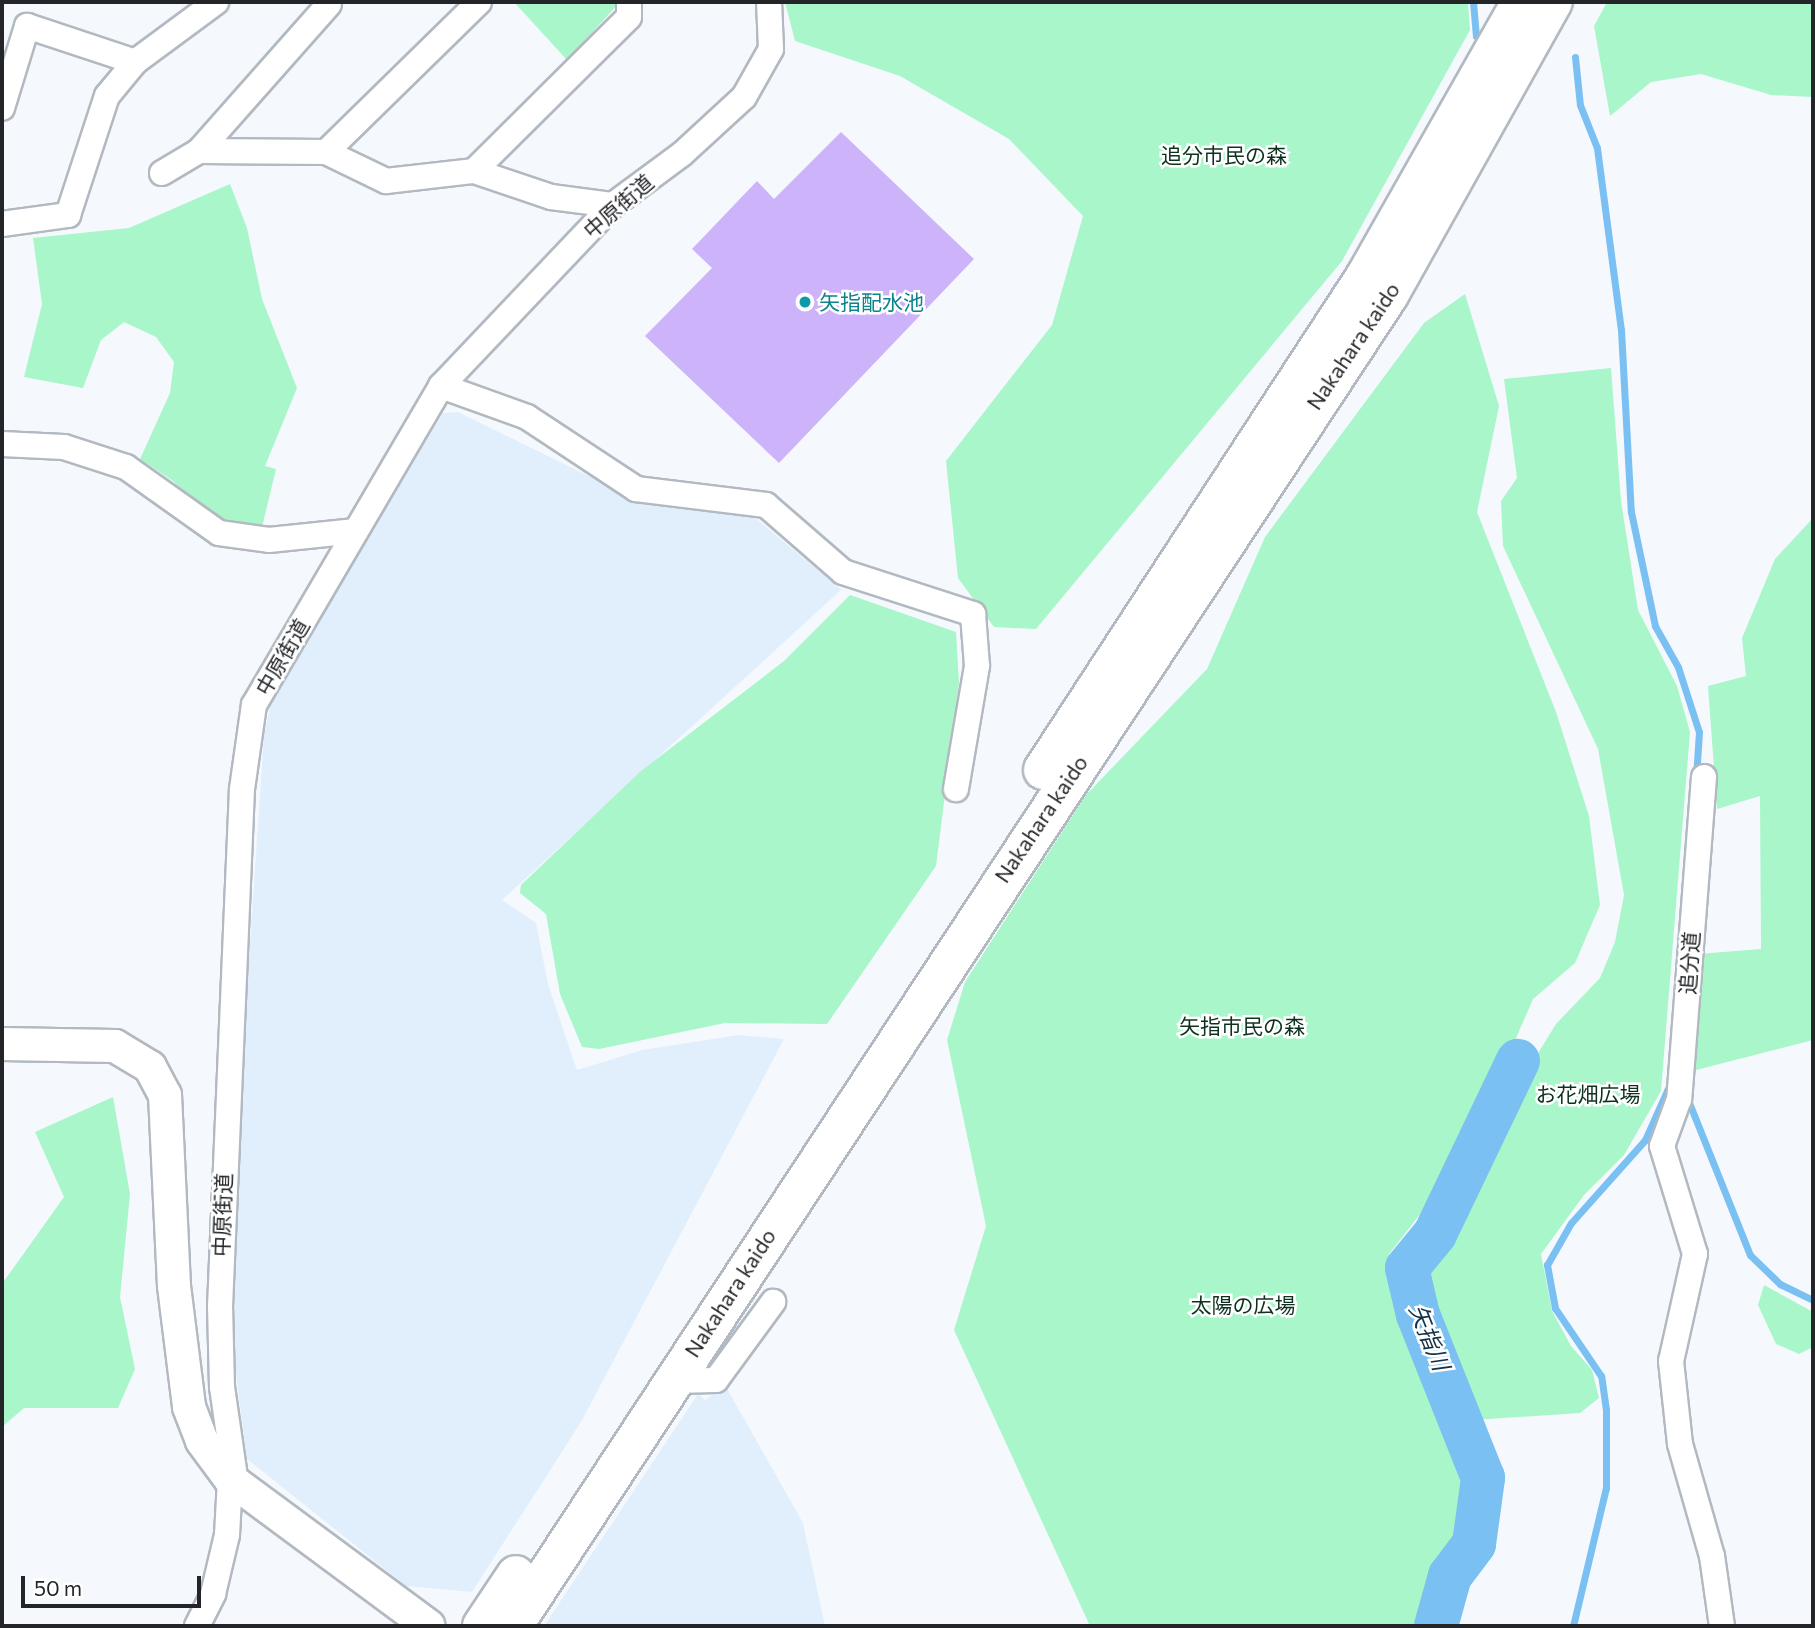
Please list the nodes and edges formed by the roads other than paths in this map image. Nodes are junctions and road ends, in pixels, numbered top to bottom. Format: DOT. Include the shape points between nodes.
graph roads {
  1 [pos="216,2"];
  2 [pos="479,2"];
  3 [pos="629,2"];
  4 [pos="769,2"];
  5 [pos="1521,2"];
  6 [pos="1553,2"];
  7 [pos="326,3"];
  8 [pos="135,62"];
  9 [pos="3,102"];
  10 [pos="199,151"];
  11 [pos="326,152"];
  12 [pos="474,171"];
  13 [pos="163,173"];
  14 [pos="613,205"];
  15 [pos="2,224"];
  16 [pos="441,386"];
  17 [pos="2,444"];
  18 [pos="356,531"];
  19 [pos="1703,777"];
  20 [pos="956,789"];
  21 [pos="2,1044"];
  22 [pos="773,1302"];
  23 [pos="673,1381"];
  24 [pos="233,1481"];
  25 [pos="197,1626"];
  26 [pos="429,1626"];
  27 [pos="482,1626"];
  28 [pos="513,1626"];
  29 [pos="1722,1626"];
  1 -- 8 [label="street"];
  2 -- 11 [label="street"];
  3 -- 12 [label="street" via="629,17"];
  4 -- 14 [label="street, 中原街道" via="771,49 744,97 682,154"];
  5 -- 27 [label="main road, Nakahara kaido" via="1364,277"];
  6 -- 23 [label="main road, Nakahara kaido" via="1389,295"];
  7 -- 10 [label="street"];
  8 -- 9 [label="street" via="27,26"];
  8 -- 15 [label="street" via="107,96 68,215"];
  10 -- 11 [label="street"];
  10 -- 13 [label="street"];
  11 -- 12 [label="street" via="386,181"];
  12 -- 14 [label="street" via="551,197"];
  14 -- 16 [label="street, 中原街道"];
  16 -- 18 [label="street, 中原街道"];
  16 -- 20 [label="street" via="527,416 636,489 766,505 843,572 973,614 977,666"];
  17 -- 18 [label="street" via="64,447 126,467 219,534 270,540"];
  18 -- 24 [label="street, 中原街道" via="254,705 242,789 220,1307 222,1387"];
  19 -- 29 [label="street, 追分道" via="1679,1098 1662,1146 1695,1254 1671,1361 1680,1444 1712,1556"];
  21 -- 24 [label="street" via="115,1046 140,1056 159,1081 189,1407 202,1441"];
  22 -- 23 [label="street" via="716,1381"];
  23 -- 28 [label="main road, Nakahara kaido"];
  24 -- 25 [label="street, 中原街道" via="214,1594"];
  24 -- 26 [label="street"];
}
